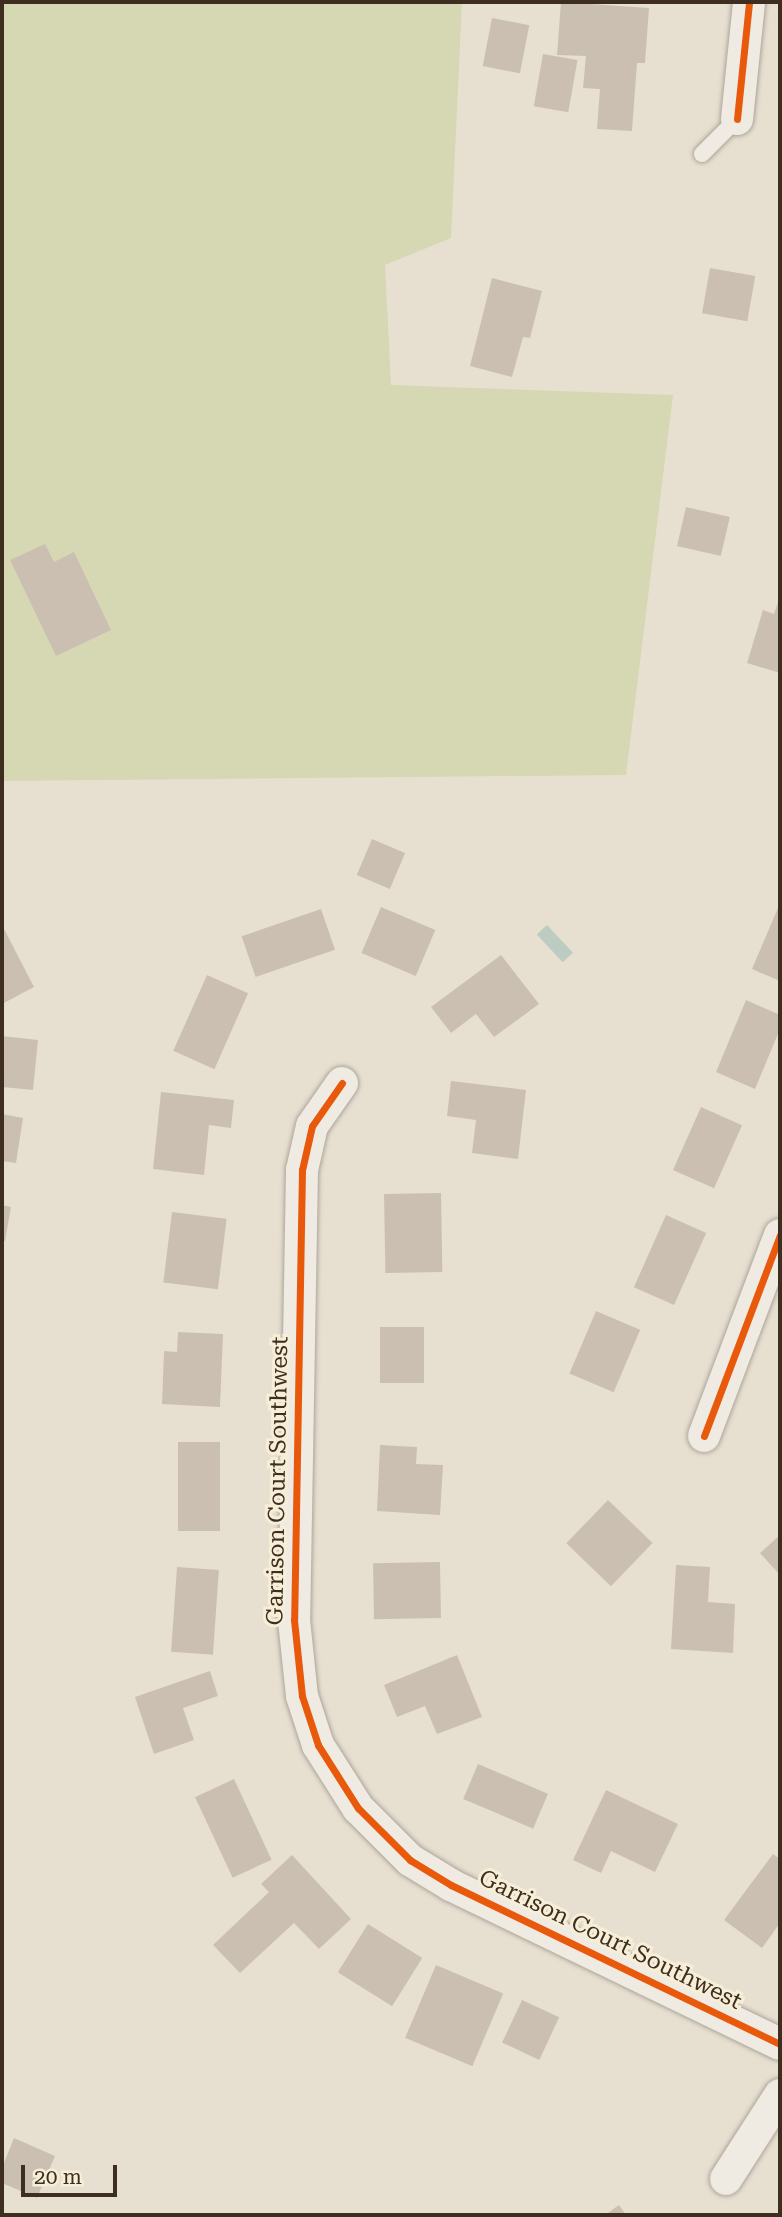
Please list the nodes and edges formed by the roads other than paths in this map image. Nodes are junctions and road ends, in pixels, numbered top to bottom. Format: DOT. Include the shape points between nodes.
graph roads {
  1 [pos="749,2"];
  2 [pos="737,119"];
  3 [pos="702,153"];
  4 [pos="342,1083"];
  5 [pos="780,1236"];
  6 [pos="704,1436"];
  7 [pos="780,2044"];
  8 [pos="780,2095"];
  9 [pos="726,2179"];
  1 -- 2 [label="street"];
  2 -- 3 [label="lane"];
  4 -- 7 [label="street, Garrison Court Southwest" via="313,1126 302,1170 294,1620 302,1696 318,1745 358,1808 410,1860 451,1885"];
  5 -- 6 [label="street"];
  8 -- 9 [label="street"];
}
